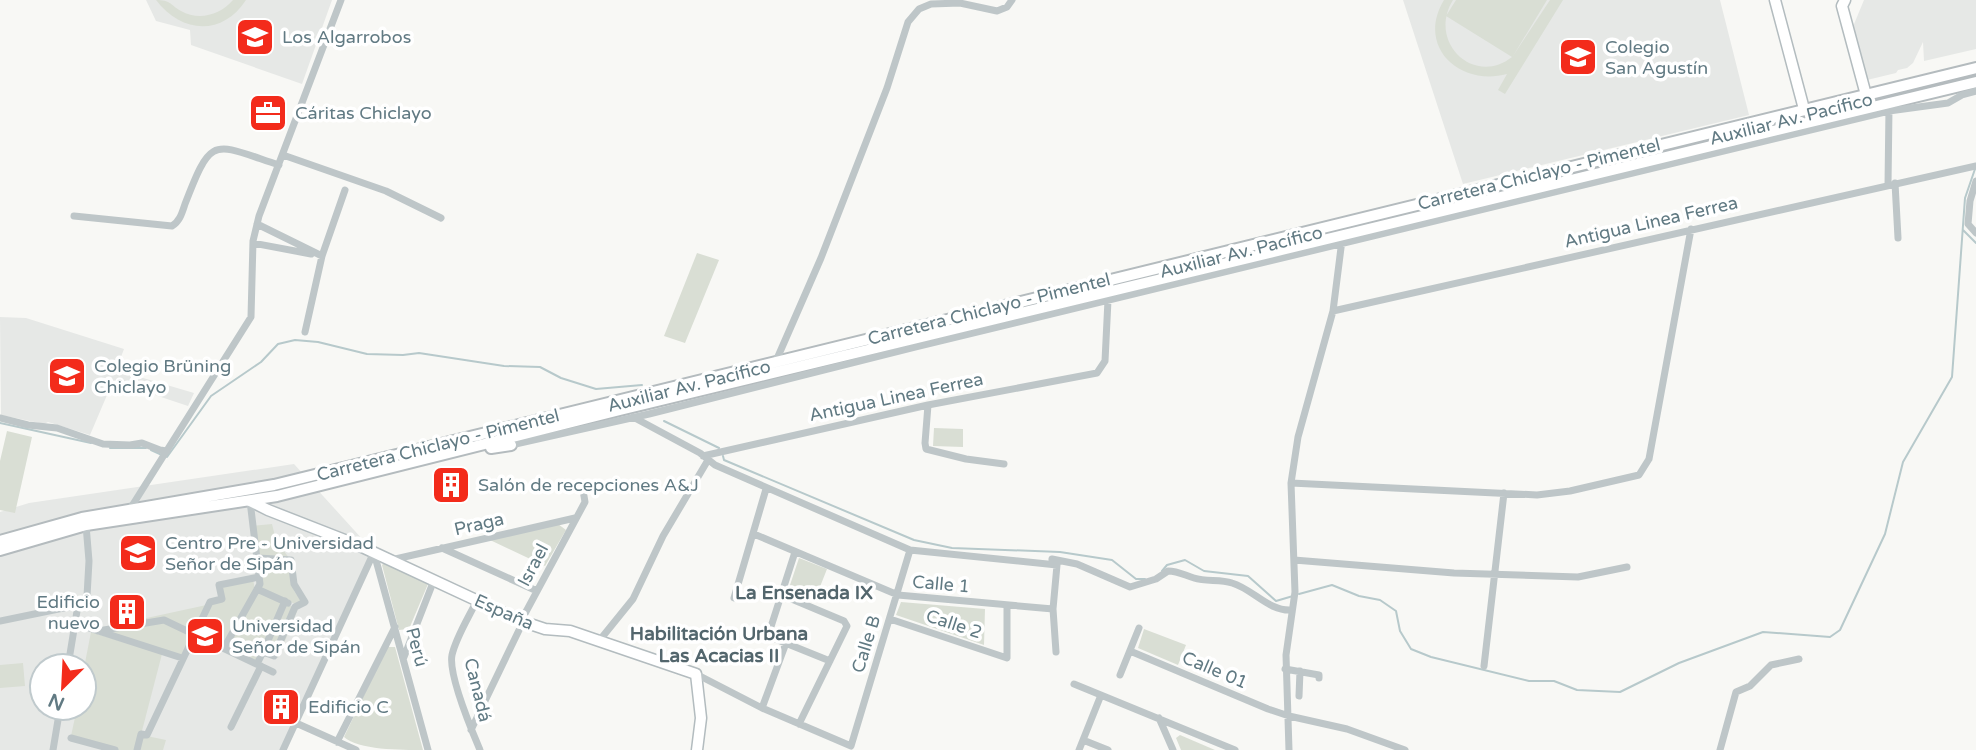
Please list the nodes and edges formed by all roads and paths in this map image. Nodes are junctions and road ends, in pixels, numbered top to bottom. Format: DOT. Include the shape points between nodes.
graph roads {
  1 [pos="341,0"];
  2 [pos="1012,0"];
  3 [pos="1775,0"];
  4 [pos="1843,2"];
  5 [pos="1976,68"];
  6 [pos="1976,82"];
  7 [pos="1976,91"];
  8 [pos="1866,95"];
  9 [pos="1889,107"];
  10 [pos="1870,108"];
  11 [pos="1804,110"];
  12 [pos="283,155"];
  13 [pos="279,165"];
  14 [pos="1976,166"];
  15 [pos="1976,181"];
  16 [pos="1891,184"];
  17 [pos="345,190"];
  18 [pos="1463,193"];
  19 [pos="1466,205"];
  20 [pos="75,216"];
  21 [pos="441,218"];
  22 [pos="257,224"];
  23 [pos="1691,229"];
  24 [pos="1976,233"];
  25 [pos="1898,238"];
  26 [pos="1342,240"];
  27 [pos="253,243"];
  28 [pos="322,256"];
  29 [pos="1108,298"];
  30 [pos="1333,311"];
  31 [pos="305,332"];
  32 [pos="775,361"];
  33 [pos="779,373"];
  34 [pos="928,405"];
  35 [pos="620,410"];
  36 [pos="631,416"];
  37 [pos="0,418"];
  38 [pos="512,445"];
  39 [pos="443,453"];
  40 [pos="165,455"];
  41 [pos="705,458"];
  42 [pos="1004,464"];
  43 [pos="1291,483"];
  44 [pos="766,489"];
  45 [pos="583,490"];
  46 [pos="1504,493"];
  47 [pos="250,501"];
  48 [pos="130,509"];
  49 [pos="575,518"];
  50 [pos="86,525"];
  51 [pos="754,534"];
  52 [pos="0,541"];
  53 [pos="442,548"];
  54 [pos="0,550"];
  55 [pos="910,550"];
  56 [pos="374,552"];
  57 [pos="795,552"];
  58 [pos="258,558"];
  59 [pos="1052,559"];
  60 [pos="390,560"];
  61 [pos="1294,560"];
  62 [pos="1627,568"];
  63 [pos="1495,574"];
  64 [pos="259,577"];
  65 [pos="434,580"];
  66 [pos="257,589"];
  67 [pos="537,591"];
  68 [pos="782,594"];
  69 [pos="898,595"];
  70 [pos="734,598"];
  71 [pos="477,600"];
  72 [pos="285,601"];
  73 [pos="78,605"];
  74 [pos="1007,606"];
  75 [pos="1293,606"];
  76 [pos="295,607"];
  77 [pos="1053,609"];
  78 [pos="890,619"];
  79 [pos="0,621"];
  80 [pos="521,621"];
  81 [pos="275,624"];
  82 [pos="395,627"];
  83 [pos="89,628"];
  84 [pos="286,628"];
  85 [pos="1139,628"];
  86 [pos="98,631"];
  87 [pos="194,634"];
  88 [pos="599,641"];
  89 [pos="786,643"];
  90 [pos="223,649"];
  91 [pos="1130,651"];
  92 [pos="70,652"];
  93 [pos="263,652"];
  94 [pos="1056,652"];
  95 [pos="182,658"];
  96 [pos="403,658"];
  97 [pos="1799,659"];
  98 [pos="830,661"];
  99 [pos="259,665"];
  100 [pos="1484,666"];
  101 [pos="1285,669"];
  102 [pos="1300,671"];
  103 [pos="273,673"];
  104 [pos="696,674"];
  105 [pos="1120,675"];
  106 [pos="1319,678"];
  107 [pos="1073,684"];
  108 [pos="1101,695"];
  109 [pos="1298,696"];
  110 [pos="762,708"];
  111 [pos="1289,716"];
  112 [pos="1159,718"];
  113 [pos="58,722"];
  114 [pos="296,723"];
  115 [pos="799,724"];
  116 [pos="231,727"];
  117 [pos="471,730"];
  118 [pos="71,738"];
  119 [pos="1083,740"];
  120 [pos="337,742"];
  121 [pos="851,746"];
  122 [pos="1292,749"];
  123 [pos="53,750"];
  124 [pos="115,750"];
  125 [pos="137,750"];
  126 [pos="283,750"];
  127 [pos="356,750"];
  128 [pos="428,750"];
  129 [pos="480,750"];
  130 [pos="696,750"];
  131 [pos="1079,750"];
  132 [pos="1108,750"];
  133 [pos="1173,750"];
  134 [pos="1235,750"];
  135 [pos="1405,750"];
  136 [pos="1720,750"];
  1 -- 12 [label="street"];
  2 -- 32 [label="street" via="997,12 960,3 931,4 908,22 887,88"];
  3 -- 11 [label="street"];
  4 -- 8 [label="street"];
  5 -- 8 [label="main road, Carretera Chiclayo - Pimentel"];
  6 -- 9 [label="main road, Carretera Chiclayo - Pimentel"];
  7 -- 9 [label="street, Auxiliar Av. Pacífico" via="1948,103"];
  8 -- 10 [label="main road"];
  8 -- 11 [label="main road, Carretera Chiclayo - Pimentel"];
  9 -- 10 [label="main road, Carretera Chiclayo - Pimentel"];
  9 -- 16 [label="street"];
  9 -- 26 [label="street, Auxiliar Av. Pacífico"];
  10 -- 19 [label="main road, Carretera Chiclayo - Pimentel"];
  11 -- 18 [label="main road, Carretera Chiclayo - Pimentel"];
  12 -- 13 [label="street"];
  12 -- 21 [label="street" via="386,191"];
  13 -- 20 [label="street" via="218,148 201,164 180,219 172,226"];
  13 -- 22 [label="street"];
  14 -- 16 [label="street, Antigua Linea Ferrea"];
  15 -- 24 [label="street" via="1968,224"];
  16 -- 23 [label="street, Antigua Linea Ferrea"];
  16 -- 25 [label="street"];
  17 -- 28 [label="street"];
  18 -- 19 [label="main road"];
  18 -- 32 [label="main road, Carretera Chiclayo - Pimentel"];
  19 -- 26 [label="main road, Carretera Chiclayo - Pimentel"];
  22 -- 27 [label="street"];
  22 -- 28 [label="street"];
  23 -- 30 [label="street, Antigua Linea Ferrea"];
  23 -- 46 [label="street" via="1649,459 1643,470 1639,475 1570,491"];
  26 -- 29 [label="main road, Carretera Chiclayo - Pimentel"];
  26 -- 30 [label="street"];
  27 -- 28 [label="street"];
  27 -- 40 [label="street" via="251,317"];
  28 -- 31 [label="street"];
  29 -- 33 [label="main road, Carretera Chiclayo - Pimentel"];
  29 -- 34 [label="street, Antigua Linea Ferrea" via="1105,361 1097,373"];
  29 -- 36 [label="street, Auxiliar Av. Pacífico"];
  30 -- 43 [label="street" via="1298,437"];
  32 -- 33 [label="main road"];
  32 -- 48 [label="main road, Carretera Chiclayo - Pimentel" via="274,485"];
  33 -- 35 [label="main road, Carretera Chiclayo - Pimentel"];
  34 -- 41 [label="street, Antigua Linea Ferrea"];
  34 -- 42 [label="street" via="926,449"];
  35 -- 36 [label="street"];
  35 -- 39 [label="main road, Carretera Chiclayo - Pimentel"];
  36 -- 38 [label="street, Auxiliar Av. Pacífico"];
  36 -- 41 [label="street"];
  37 -- 40 [label="street" via="57,428 103,444 142,443"];
  38 -- 39 [label="main road"];
  39 -- 47 [label="main road, Carretera Chiclayo - Pimentel"];
  40 -- 48 [label="street"];
  41 -- 44 [label="street"];
  41 -- 88 [label="street" via="633,599"];
  43 -- 46 [label="street"];
  43 -- 61 [label="street"];
  44 -- 51 [label="street"];
  44 -- 55 [label="street"];
  45 -- 49 [label="street, Israel" via="585,502"];
  46 -- 63 [label="street"];
  47 -- 50 [label="main road, Carretera Chiclayo - Pimentel"];
  47 -- 56 [label="street, España"];
  47 -- 58 [label="street"];
  48 -- 52 [label="main road, Carretera Chiclayo - Pimentel"];
  49 -- 53 [label="street, Praga"];
  49 -- 67 [label="street, Israel"];
  50 -- 54 [label="main road, Carretera Chiclayo - Pimentel"];
  50 -- 73 [label="street" via="87,596"];
  51 -- 57 [label="street, Calle 1"];
  51 -- 70 [label="street"];
  53 -- 60 [label="street, Praga"];
  53 -- 67 [label="street"];
  55 -- 69 [label="street, Calle B"];
  55 -- 77 [label="street" via="1057,565"];
  56 -- 60 [label="street, España"];
  56 -- 82 [label="street, Perú"];
  56 -- 114 [label="street"];
  57 -- 68 [label="street"];
  57 -- 69 [label="street, Calle 1"];
  58 -- 64 [label="street"];
  58 -- 76 [label="street" via="291,560 294,584 306,602"];
  59 -- 75 [label="street" via="1077,564 1130,587 1156,579 1167,570 1177,571 1230,582 1285,610"];
  60 -- 65 [label="street, España"];
  61 -- 63 [label="street"];
  61 -- 75 [label="street"];
  62 -- 63 [label="street" via="1578,577"];
  63 -- 100 [label="street"];
  64 -- 66 [label="street"];
  64 -- 87 [label="street" via="219,585 222,599 210,602"];
  65 -- 71 [label="street, España"];
  65 -- 96 [label="street"];
  66 -- 72 [label="street"];
  66 -- 90 [label="street"];
  67 -- 80 [label="street, Israel"];
  68 -- 89 [label="street" via="768,636"];
  68 -- 98 [label="street" via="846,622"];
  69 -- 74 [label="street, Calle 1"];
  69 -- 78 [label="street, Calle B"];
  71 -- 80 [label="street, España"];
  71 -- 117 [label="street, Canadá" via="452,665"];
  72 -- 76 [label="street"];
  72 -- 81 [label="street"];
  73 -- 79 [label="street"];
  73 -- 92 [label="street"];
  74 -- 77 [label="street, Calle 1"];
  74 -- 78 [label="street, Calle 2" via="1007,658"];
  75 -- 101 [label="street"];
  76 -- 84 [label="street"];
  77 -- 94 [label="street"];
  78 -- 121 [label="street, Calle B"];
  80 -- 88 [label="street, España"];
  80 -- 117 [label="street, Israel"];
  81 -- 84 [label="street"];
  81 -- 93 [label="street"];
  82 -- 96 [label="street, Perú"];
  82 -- 120 [label="street"];
  83 -- 86 [label="street"];
  84 -- 93 [label="street" via="274,656"];
  85 -- 91 [label="street"];
  86 -- 87 [label="street" via="164,620"];
  86 -- 95 [label="street"];
  87 -- 90 [label="street"];
  87 -- 95 [label="street"];
  88 -- 104 [label="street, España"];
  89 -- 98 [label="street"];
  89 -- 110 [label="street"];
  90 -- 99 [label="street"];
  91 -- 105 [label="street"];
  91 -- 111 [label="street, Calle 01"];
  93 -- 99 [label="street"];
  95 -- 125 [label="street"];
  96 -- 128 [label="street, Perú"];
  97 -- 136 [label="street" via="1770,665 1750,686 1735,692"];
  98 -- 115 [label="street"];
  99 -- 103 [label="street"];
  99 -- 116 [label="street"];
  101 -- 102 [label="street"];
  101 -- 111 [label="street"];
  102 -- 106 [label="street"];
  102 -- 109 [label="street"];
  104 -- 110 [label="street, España"];
  104 -- 130 [label="street" via="701,718"];
  107 -- 108 [label="street"];
  108 -- 112 [label="street"];
  108 -- 119 [label="street"];
  110 -- 115 [label="street, España"];
  111 -- 122 [label="street"];
  111 -- 135 [label="street, Calle 01" via="1347,729"];
  112 -- 133 [label="street"];
  112 -- 134 [label="street"];
  113 -- 123 [label="street"];
  114 -- 120 [label="street"];
  114 -- 126 [label="street"];
  115 -- 121 [label="street, España"];
  117 -- 129 [label="street, Canadá"];
  118 -- 124 [label="street"];
  119 -- 131 [label="street"];
  119 -- 132 [label="street"];
  120 -- 127 [label="street"];
}
